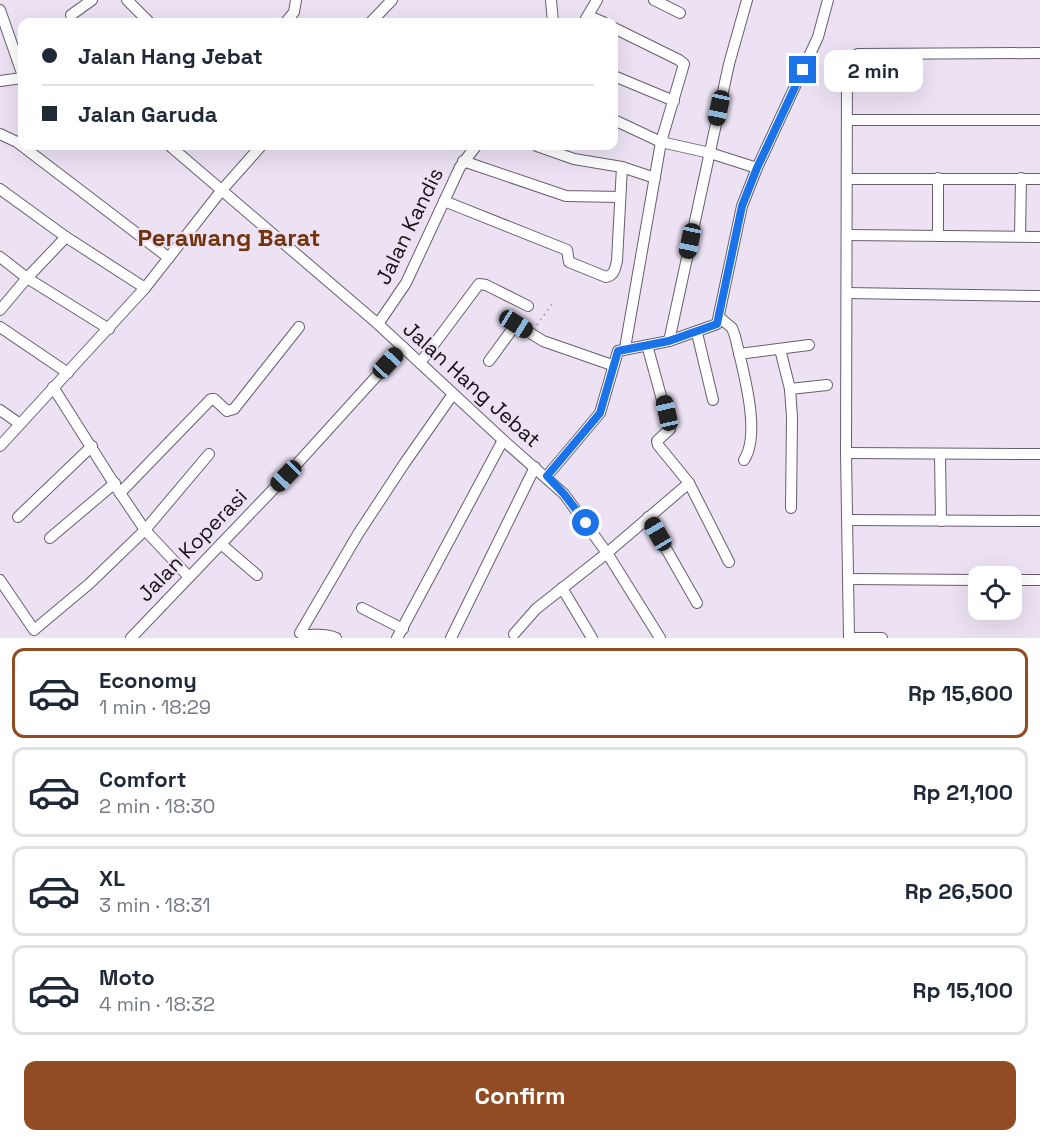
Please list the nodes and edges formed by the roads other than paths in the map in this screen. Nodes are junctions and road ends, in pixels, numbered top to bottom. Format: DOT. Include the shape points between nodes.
graph roads {
  1 [pos="92,0"];
  2 [pos="296,0"];
  3 [pos="376,0"];
  4 [pos="551,0"];
  5 [pos="597,0"];
  6 [pos="654,0"];
  7 [pos="747,0"];
  8 [pos="828,0"];
  9 [pos="130,1"];
  10 [pos="389,3"];
  11 [pos="0,10"];
  12 [pos="680,13"];
  13 [pos="71,15"];
  14 [pos="145,18"];
  15 [pos="289,18"];
  16 [pos="375,18"];
  17 [pos="553,18"];
  18 [pos="587,18"];
  19 [pos="618,30"];
  20 [pos="1040,53"];
  21 [pos="18,62"];
  22 [pos="618,78"];
  23 [pos="18,79"];
  24 [pos="0,81"];
  25 [pos="674,101"];
  26 [pos="847,120"];
  27 [pos="1040,120"];
  28 [pos="618,122"];
  29 [pos="2,138"];
  30 [pos="661,142"];
  31 [pos="18,149"];
  32 [pos="19,150"];
  33 [pos="179,150"];
  34 [pos="257,150"];
  35 [pos="473,150"];
  36 [pos="548,150"];
  37 [pos="710,153"];
  38 [pos="463,161"];
  39 [pos="621,167"];
  40 [pos="757,168"];
  41 [pos="655,178"];
  42 [pos="848,178"];
  43 [pos="938,178"];
  44 [pos="1021,178"];
  45 [pos="1040,178"];
  46 [pos="0,189"];
  47 [pos="221,191"];
  48 [pos="620,197"];
  49 [pos="444,201"];
  50 [pos="847,236"];
  51 [pos="938,236"];
  52 [pos="1020,236"];
  53 [pos="66,237"];
  54 [pos="1040,237"];
  55 [pos="0,257"];
  56 [pos="169,258"];
  57 [pos="27,278"];
  58 [pos="146,288"];
  59 [pos="847,293"];
  60 [pos="1040,296"];
  61 [pos="528,306"];
  62 [pos="0,310"];
  63 [pos="719,317"];
  64 [pos="378,324"];
  65 [pos="0,327"];
  66 [pos="299,327"];
  67 [pos="109,329"];
  68 [pos="697,333"];
  69 [pos="669,341"];
  70 [pos="648,345"];
  71 [pos="809,345"];
  72 [pos="403,347"];
  73 [pos="626,348"];
  74 [pos="780,349"];
  75 [pos="739,354"];
  76 [pos="489,361"];
  77 [pos="420,363"];
  78 [pos="612,365"];
  79 [pos="68,373"];
  80 [pos="827,385"];
  81 [pos="53,387"];
  82 [pos="789,389"];
  83 [pos="453,394"];
  84 [pos="713,400"];
  85 [pos="0,410"];
  86 [pos="20,424"];
  87 [pos="503,440"];
  88 [pos="0,445"];
  89 [pos="92,446"];
  90 [pos="846,453"];
  91 [pos="209,454"];
  92 [pos="940,454"];
  93 [pos="1040,454"];
  94 [pos="744,460"];
  95 [pos="535,467"];
  96 [pos="547,476"];
  97 [pos="689,483"];
  98 [pos="118,488"];
  99 [pos="791,508"];
  100 [pos="18,517"];
  101 [pos="648,517"];
  102 [pos="848,520"];
  103 [pos="941,521"];
  104 [pos="1040,521"];
  105 [pos="146,530"];
  106 [pos="50,538"];
  107 [pos="221,544"];
  108 [pos="607,552"];
  109 [pos="729,562"];
  110 [pos="257,575"];
  111 [pos="189,578"];
  112 [pos="849,579"];
  113 [pos="0,580"];
  114 [pos="968,580"];
  115 [pos="1022,580"];
  116 [pos="1040,580"];
  117 [pos="562,588"];
  118 [pos="697,603"];
  119 [pos="362,608"];
  120 [pos="400,634"];
  121 [pos="514,634"];
  122 [pos="131,638"];
  123 [pos="336,638"];
  124 [pos="451,638"];
  125 [pos="592,638"];
  126 [pos="660,638"];
  127 [pos="882,638"];
  1 -- 13 [label="street"];
  2 -- 15 [label="street"];
  3 -- 10 [label="street"];
  4 -- 17 [label="street"];
  5 -- 18 [label="street"];
  6 -- 12 [label="street"];
  7 -- 37 [label="street"];
  8 -- 40 [label="street" via="818,37"];
  9 -- 14 [label="street"];
  10 -- 16 [label="street"];
  11 -- 21 [label="street"];
  19 -- 25 [label="street" via="684,64"];
  20 -- 26 [label="street" via="858,54 847,66"];
  22 -- 25 [label="street"];
  23 -- 24 [label="street"];
  25 -- 30 [label="street"];
  26 -- 27 [label="street"];
  26 -- 42 [label="street"];
  28 -- 30 [label="street"];
  29 -- 31 [label="street"];
  30 -- 37 [label="street"];
  30 -- 41 [label="street"];
  32 -- 56 [label="street"];
  33 -- 47 [label="street, Jalan Hang Jebat"];
  34 -- 47 [label="street"];
  35 -- 38 [label="street, Jalan Kandis"];
  36 -- 39 [label="street"];
  37 -- 40 [label="street"];
  37 -- 69 [label="street"];
  38 -- 48 [label="street" via="566,196"];
  38 -- 49 [label="street, Jalan Kandis"];
  39 -- 41 [label="street"];
  39 -- 48 [label="street"];
  40 -- 63 [label="street" via="742,206"];
  41 -- 73 [label="street"];
  42 -- 43 [label="street"];
  42 -- 50 [label="street"];
  43 -- 44 [label="street"];
  43 -- 51 [label="street"];
  44 -- 45 [label="street"];
  44 -- 52 [label="street"];
  46 -- 53 [label="street"];
  47 -- 56 [label="street"];
  47 -- 64 [label="street, Jalan Hang Jebat"];
  48 -- 49 [label="street" via="617,261 613,273 606,277 569,262 567,250"];
  49 -- 64 [label="street, Jalan Kandis" via="406,283"];
  50 -- 51 [label="street"];
  50 -- 59 [label="street"];
  51 -- 52 [label="street"];
  52 -- 54 [label="street"];
  53 -- 57 [label="street"];
  53 -- 58 [label="street"];
  55 -- 57 [label="street"];
  56 -- 58 [label="street"];
  57 -- 62 [label="street"];
  57 -- 67 [label="street"];
  58 -- 67 [label="street"];
  59 -- 60 [label="street"];
  59 -- 90 [label="street"];
  61 -- 77 [label="street" via="480,284"];
  63 -- 68 [label="street" via="717,324"];
  63 -- 75 [label="street" via="732,328"];
  64 -- 72 [label="street, Jalan Hang Jebat"];
  65 -- 79 [label="street"];
  66 -- 98 [label="street" via="234,410 227,411 211,399"];
  67 -- 79 [label="street"];
  68 -- 69 [label="street"];
  68 -- 84 [label="street"];
  69 -- 70 [label="street"];
  70 -- 73 [label="street"];
  70 -- 97 [label="street" via="670,429 657,441 658,445"];
  71 -- 74 [label="street"];
  72 -- 77 [label="street, Jalan Hang Jebat"];
  72 -- 107 [label="street, Jalan Koperasi"];
  73 -- 78 [label="street" via="618,351"];
  74 -- 75 [label="street"];
  74 -- 82 [label="street"];
  75 -- 94 [label="street" via="752,414 751,446"];
  76 -- 78 [label="street" via="516,324 543,341"];
  77 -- 83 [label="street, Jalan Hang Jebat"];
  78 -- 96 [label="street" via="600,413"];
  79 -- 81 [label="street"];
  80 -- 82 [label="street"];
  81 -- 86 [label="street"];
  81 -- 89 [label="street"];
  82 -- 99 [label="street"];
  83 -- 87 [label="street, Jalan Hang Jebat"];
  83 -- 123 [label="street" via="301,628 303,636 327,634"];
  85 -- 86 [label="street"];
  86 -- 88 [label="street"];
  87 -- 95 [label="street, Jalan Hang Jebat"];
  87 -- 120 [label="street"];
  89 -- 98 [label="street"];
  89 -- 100 [label="street"];
  90 -- 92 [label="street"];
  90 -- 102 [label="street"];
  91 -- 105 [label="street"];
  92 -- 93 [label="street"];
  92 -- 103 [label="street"];
  95 -- 96 [label="street, Jalan Hang Jebat"];
  95 -- 124 [label="street"];
  96 -- 108 [label="street, Jalan Hang Jebat"];
  97 -- 101 [label="street"];
  97 -- 109 [label="street"];
  98 -- 105 [label="street"];
  98 -- 106 [label="street"];
  101 -- 108 [label="street"];
  101 -- 118 [label="street"];
  102 -- 103 [label="street"];
  102 -- 112 [label="street"];
  103 -- 104 [label="street"];
  105 -- 111 [label="street"];
  105 -- 113 [label="street" via="34,630"];
  107 -- 110 [label="street"];
  107 -- 111 [label="street, Jalan Koperasi"];
  108 -- 117 [label="street"];
  108 -- 126 [label="street, Jalan Hang Jebat"];
  111 -- 122 [label="street, Jalan Koperasi"];
  112 -- 114 [label="street"];
  112 -- 127 [label="street" via="849,638"];
  115 -- 116 [label="street"];
  117 -- 121 [label="street"];
  117 -- 125 [label="street"];
  119 -- 120 [label="street"];
}
